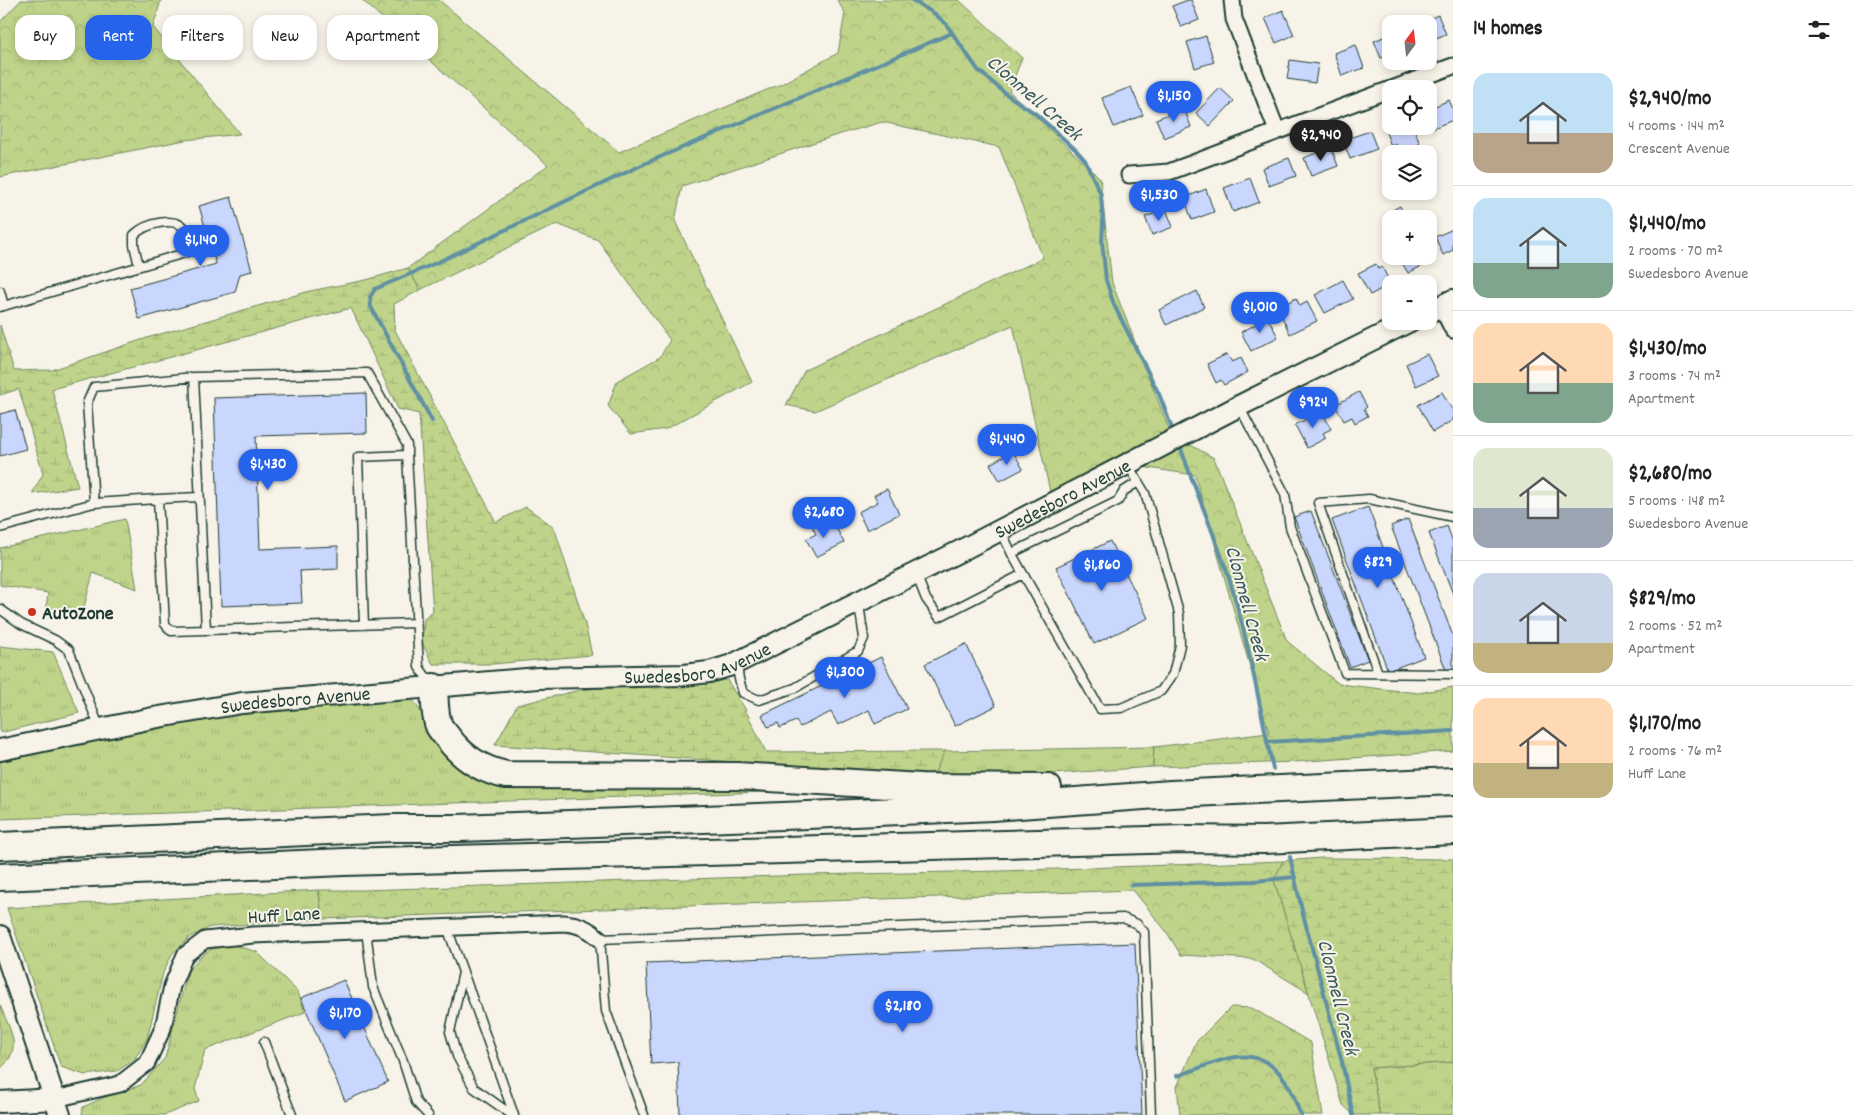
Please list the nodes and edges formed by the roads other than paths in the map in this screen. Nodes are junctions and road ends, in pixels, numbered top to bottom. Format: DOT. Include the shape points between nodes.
graph roads {
  1 [pos="1232,0"];
  2 [pos="1453,66"];
  3 [pos="1416,80"];
  4 [pos="1382,93"];
  5 [pos="1277,132"];
  6 [pos="1130,175"];
  7 [pos="139,266"];
  8 [pos="0,291"];
  9 [pos="2,306"];
  10 [pos="1441,306"];
  11 [pos="1392,330"];
  12 [pos="1453,330"];
  13 [pos="194,377"];
  14 [pos="1239,406"];
  15 [pos="407,455"];
  16 [pos="1128,464"];
  17 [pos="1138,482"];
  18 [pos="200,497"];
  19 [pos="158,499"];
  20 [pos="94,503"];
  21 [pos="1453,517"];
  22 [pos="0,528"];
  23 [pos="1001,531"];
  24 [pos="1012,553"];
  25 [pos="916,574"];
  26 [pos="1023,574"];
  27 [pos="859,602"];
  28 [pos="0,609"];
  29 [pos="416,624"];
  30 [pos="364,625"];
  31 [pos="206,630"];
  32 [pos="737,663"];
  33 [pos="1378,673"];
  34 [pos="1453,674"];
  35 [pos="434,687"];
  36 [pos="100,729"];
  37 [pos="0,750"];
  38 [pos="1453,781"];
  39 [pos="1171,794"];
  40 [pos="1453,831"];
  41 [pos="1356,836"];
  42 [pos="1453,843"];
  43 [pos="0,846"];
  44 [pos="403,860"];
  45 [pos="0,877"];
  46 [pos="0,892"];
  47 [pos="447,927"];
  48 [pos="366,930"];
  49 [pos="0,936"];
  50 [pos="600,939"];
  51 [pos="463,972"];
  52 [pos="264,1042"];
  53 [pos="0,1102"];
  54 [pos="58,1107"];
  55 [pos="292,1115"];
  56 [pos="428,1115"];
  57 [pos="513,1115"];
  58 [pos="644,1115"];
  59 [pos="1151,1115"];
  1 -- 5 [label="street" via="1234,19"];
  2 -- 3 [label="street"];
  4 -- 5 [label="street"];
  5 -- 6 [label="street" via="1169,172"];
  7 -- 7 [label="lane" via="185,253 190,246 186,231 170,222 139,230 134,235"];
  7 -- 9 [label="lane"];
  8 -- 9 [label="lane"];
  10 -- 12 [label="street"];
  11 -- 14 [label="street, Swedesboro Avenue"];
  13 -- 15 [label="lane" via="368,373 407,445"];
  13 -- 18 [label="lane"];
  13 -- 20 [label="lane" via="94,387 87,403"];
  14 -- 16 [label="street, Swedesboro Avenue"];
  14 -- 33 [label="lane" via="1284,494 1290,527 1345,673"];
  15 -- 29 [label="lane"];
  15 -- 30 [label="lane" via="358,457"];
  16 -- 17 [label="lane"];
  16 -- 23 [label="street, Swedesboro Avenue"];
  17 -- 24 [label="lane" via="1124,491 1118,501"];
  17 -- 26 [label="lane" via="1179,613 1180,645 1174,674 1161,691 1121,708 1100,709"];
  18 -- 19 [label="lane"];
  18 -- 31 [label="lane"];
  19 -- 20 [label="lane"];
  19 -- 31 [label="lane" via="165,624 171,631"];
  20 -- 22 [label="lane"];
  21 -- 33 [label="lane" via="1370,499 1318,503"];
  23 -- 24 [label="lane"];
  23 -- 25 [label="street, Swedesboro Avenue"];
  24 -- 26 [label="lane"];
  25 -- 26 [label="lane" via="926,599 939,617"];
  25 -- 27 [label="street, Swedesboro Avenue"];
  27 -- 32 [label="street, Swedesboro Avenue"];
  27 -- 32 [label="lane" via="864,638 858,651 795,688 759,700 744,693 738,679"];
  28 -- 36 [label="lane" via="70,650"];
  29 -- 30 [label="lane"];
  29 -- 35 [label="lane" via="419,667"];
  30 -- 31 [label="lane"];
  32 -- 35 [label="street, Swedesboro Avenue" via="684,675 575,676"];
  33 -- 34 [label="lane"];
  35 -- 36 [label="street, Swedesboro Avenue" via="242,704"];
  35 -- 39 [label="highway" via="440,726 456,749 479,766 506,775 737,776 921,787 1030,787"];
  36 -- 37 [label="street, Swedesboro Avenue"];
  38 -- 39 [label="highway"];
  39 -- 43 [label="highway" via="993,807 392,828"];
  40 -- 41 [label="highway"];
  41 -- 42 [label="highway"];
  41 -- 44 [label="highway"];
  44 -- 45 [label="highway"];
  44 -- 46 [label="highway" via="93,889"];
  47 -- 48 [label="street, Huff Lane"];
  47 -- 50 [label="street, Huff Lane" via="576,924"];
  47 -- 51 [label="lane"];
  48 -- 54 [label="street, Huff Lane" via="205,940 186,956 172,986 163,1028 147,1062 120,1084"];
  48 -- 56 [label="lane" via="373,987 416,1102"];
  49 -- 54 [label="street"];
  50 -- 58 [label="lane" via="606,1011"];
  50 -- 59 [label="lane" via="1123,918 1137,924 1144,932"];
  51 -- 57 [label="lane"];
  51 -- 57 [label="lane" via="450,1032 457,1056 474,1088"];
  52 -- 55 [label="lane"];
  53 -- 54 [label="street"];
}
